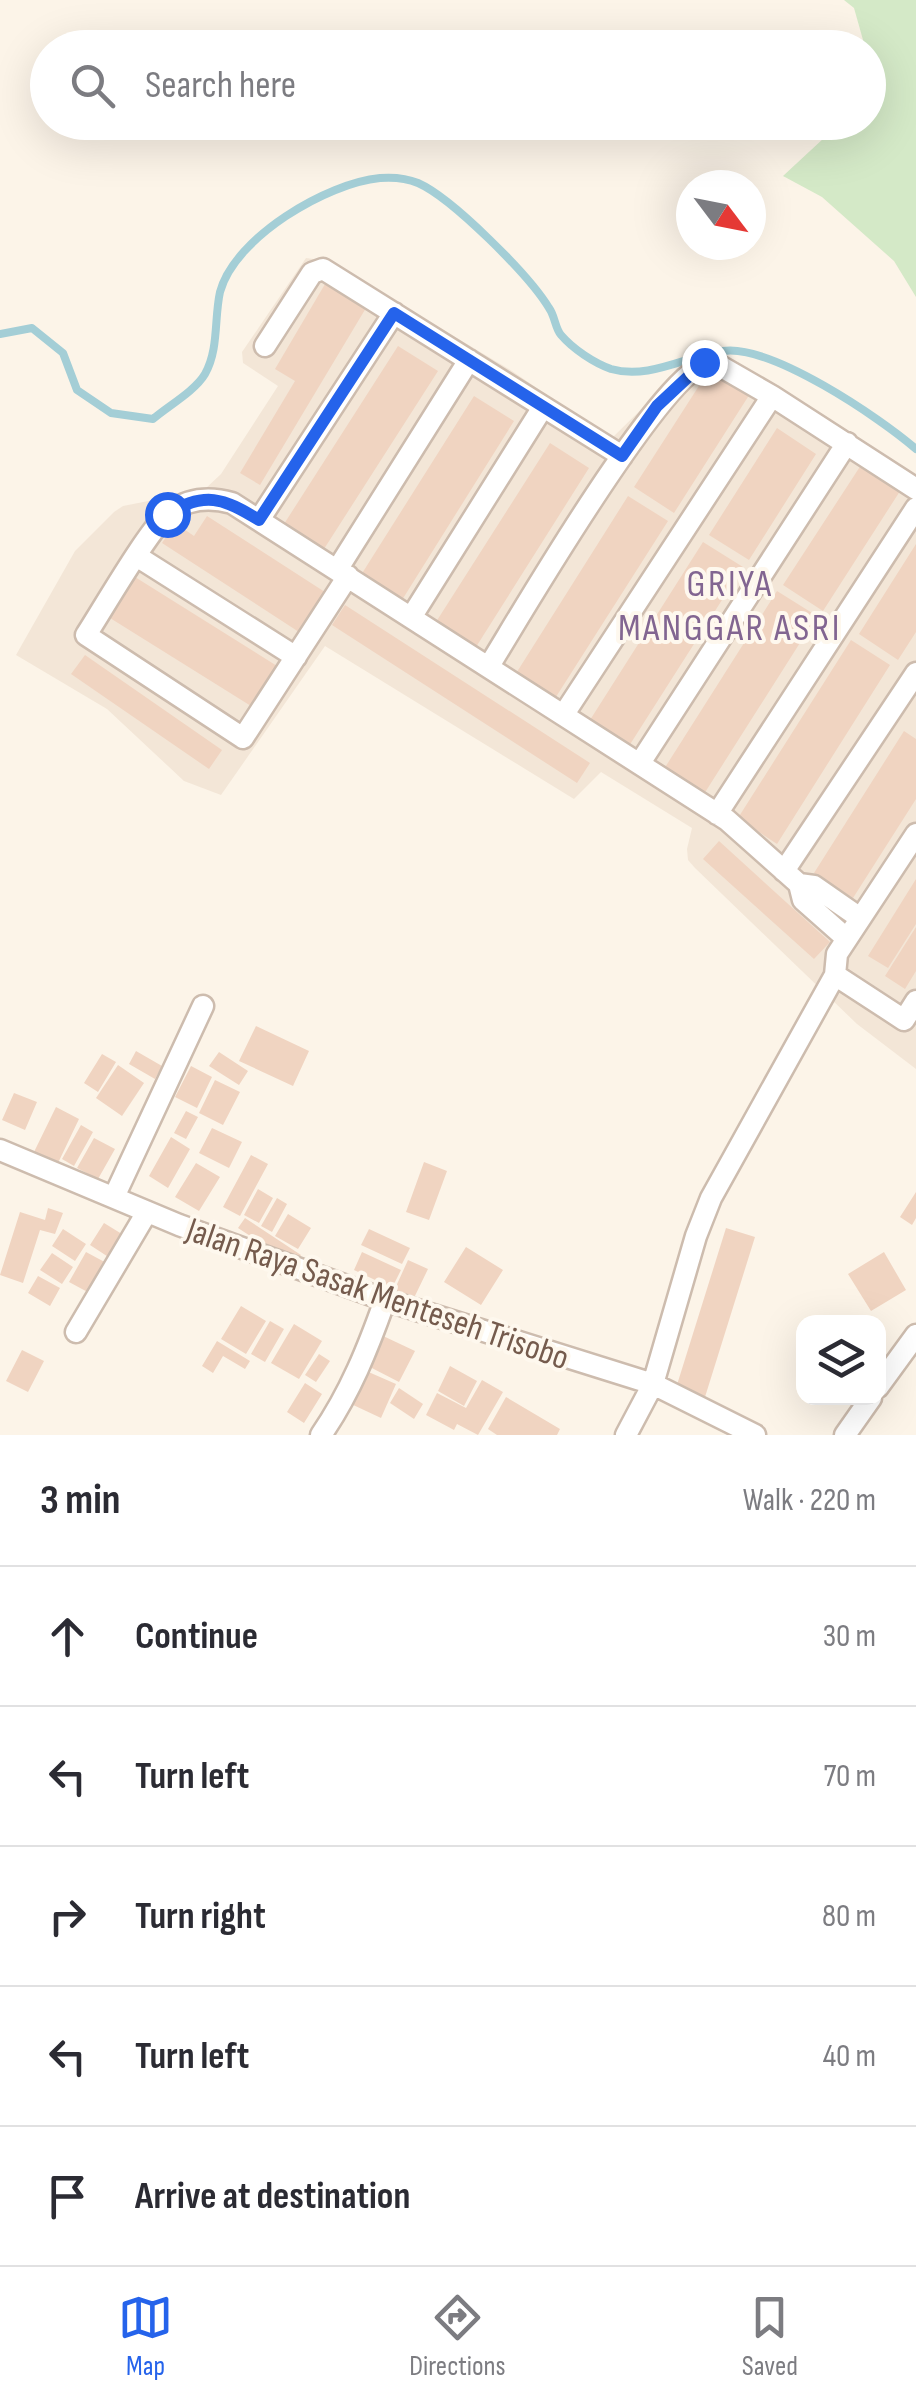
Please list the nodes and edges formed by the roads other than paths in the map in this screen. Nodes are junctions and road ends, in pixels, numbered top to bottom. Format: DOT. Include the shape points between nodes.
graph roads {
  1 [pos="394,313"];
  2 [pos="264,346"];
  3 [pos="469,360"];
  4 [pos="772,396"];
  5 [pos="543,407"];
  6 [pos="846,443"];
  7 [pos="622,456"];
  8 [pos="916,505"];
  9 [pos="259,520"];
  10 [pos="138,557"];
  11 [pos="342,573"];
  12 [pos="412,616"];
  13 [pos="296,656"];
  14 [pos="489,666"];
  15 [pos="916,672"];
  16 [pos="564,714"];
  17 [pos="640,763"];
  18 [pos="717,814"];
  19 [pos="916,834"];
  20 [pos="791,877"];
  21 [pos="860,918"];
  22 [pos="846,938"];
  23 [pos="834,975"];
  24 [pos="916,1002"];
  25 [pos="203,1006"];
  26 [pos="0,1150"];
  27 [pos="114,1197"];
  28 [pos="147,1212"];
  29 [pos="384,1300"];
  30 [pos="76,1332"];
  31 [pos="916,1335"];
  32 [pos="886,1375"];
  33 [pos="653,1384"];
  34 [pos="866,1405"];
  35 [pos="320,1435"];
  36 [pos="626,1435"];
  37 [pos="755,1435"];
  38 [pos="844,1435"];
  1 -- 2 [label="street" via="318,269"];
  1 -- 3 [label="street"];
  1 -- 9 [label="street"];
  3 -- 5 [label="street"];
  3 -- 11 [label="street"];
  4 -- 6 [label="street"];
  4 -- 7 [label="street" via="704,362 657,406"];
  4 -- 16 [label="street"];
  5 -- 7 [label="street"];
  5 -- 12 [label="street"];
  6 -- 8 [label="street"];
  6 -- 17 [label="street"];
  7 -- 14 [label="street"];
  8 -- 18 [label="street"];
  9 -- 10 [label="street" via="232,503 198,500 167,514"];
  9 -- 11 [label="street"];
  10 -- 13 [label="street"];
  10 -- 13 [label="street" via="86,635 243,738"];
  11 -- 12 [label="street"];
  11 -- 13 [label="street"];
  12 -- 14 [label="street"];
  14 -- 16 [label="street"];
  15 -- 20 [label="street"];
  16 -- 17 [label="street"];
  17 -- 18 [label="street"];
  18 -- 20 [label="street"];
  19 -- 21 [label="street"];
  20 -- 21 [label="street"];
  20 -- 22 [label="street" via="803,900"];
  21 -- 22 [label="street"];
  22 -- 23 [label="street"];
  23 -- 24 [label="street" via="904,1020"];
  23 -- 33 [label="street" via="711,1198"];
  25 -- 27 [label="street"];
  26 -- 27 [label="street, Jalan Raya Sasak Menteseh Trisobo"];
  27 -- 28 [label="street, Jalan Raya Sasak Menteseh Trisobo"];
  28 -- 29 [label="street, Jalan Raya Sasak Menteseh Trisobo"];
  28 -- 30 [label="street"];
  29 -- 33 [label="street, Jalan Raya Sasak Menteseh Trisobo"];
  29 -- 35 [label="street" via="366,1353"];
  31 -- 32 [label="street"];
  33 -- 36 [label="street"];
  33 -- 37 [label="street, Jalan Raya Sasak Menteseh Trisobo"];
  34 -- 38 [label="street"];
}
